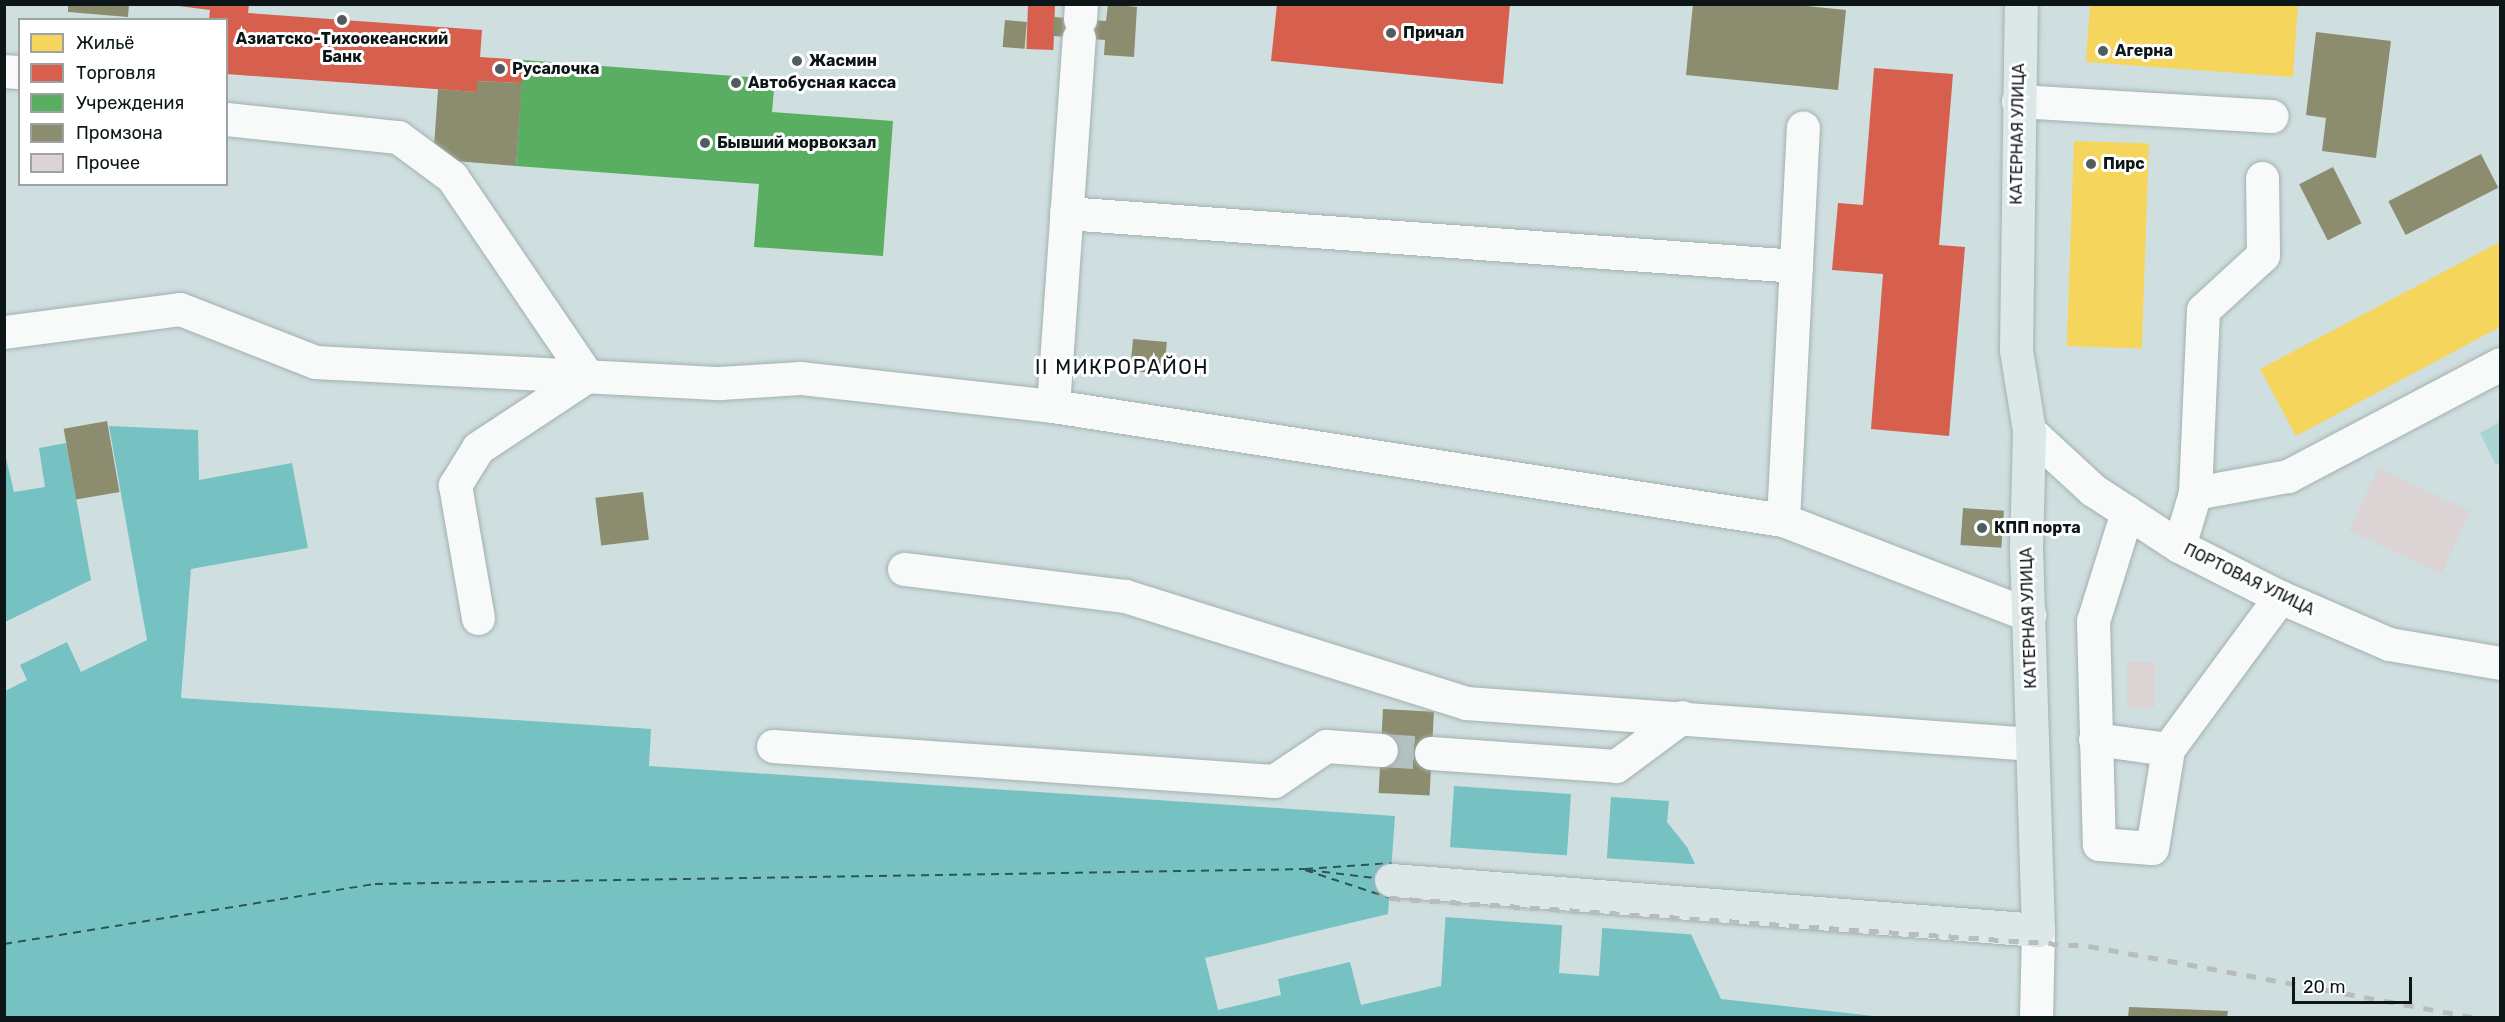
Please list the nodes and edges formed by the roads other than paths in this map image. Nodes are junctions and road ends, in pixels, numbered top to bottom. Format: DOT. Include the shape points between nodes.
graph roads {
  1 [pos="2021,4"];
  2 [pos="1080,20"];
  3 [pos="2018,101"];
  4 [pos="2272,116"];
  5 [pos="228,119"];
  6 [pos="1803,128"];
  7 [pos="2262,178"];
  8 [pos="1066,213"];
  9 [pos="1796,266"];
  10 [pos="4,332"];
  11 [pos="2500,364"];
  12 [pos="587,376"];
  13 [pos="1053,406"];
  14 [pos="2029,431"];
  15 [pos="2195,493"];
  16 [pos="2127,512"];
  17 [pos="1783,520"];
  18 [pos="2180,546"];
  19 [pos="904,569"];
  20 [pos="2280,597"];
  21 [pos="2028,615"];
  22 [pos="478,618"];
  23 [pos="2500,663"];
  24 [pos="1682,717"];
  25 [pos="2095,739"];
  26 [pos="2032,744"];
  27 [pos="772,746"];
  28 [pos="2168,749"];
  29 [pos="1381,750"];
  30 [pos="1431,753"];
  31 [pos="1391,880"];
  32 [pos="2038,930"];
  33 [pos="2036,1017"];
  1 -- 3 [label="main road, КАТЕРНАЯ УЛИЦА"];
  2 -- 8 [label="street"];
  3 -- 4 [label="street"];
  3 -- 14 [label="main road, КАТЕРНАЯ УЛИЦА" via="2016,350"];
  5 -- 12 [label="street" via="398,137 452,177"];
  6 -- 9 [label="street"];
  7 -- 15 [label="street" via="2263,255 2203,310"];
  8 -- 9 [label="street"];
  8 -- 13 [label="street"];
  9 -- 17 [label="street"];
  10 -- 12 [label="street" via="180,309 315,362"];
  11 -- 15 [label="street" via="2288,477"];
  12 -- 13 [label="street" via="720,383 800,378"];
  12 -- 22 [label="street" via="478,448 455,485"];
  13 -- 17 [label="street"];
  14 -- 16 [label="street, ПОРТОВАЯ УЛИЦА" via="2093,490"];
  14 -- 21 [label="main road, КАТЕРНАЯ УЛИЦА"];
  15 -- 18 [label="street"];
  16 -- 18 [label="street, ПОРТОВАЯ УЛИЦА"];
  16 -- 25 [label="street" via="2093,621"];
  17 -- 21 [label="street"];
  18 -- 20 [label="street, ПОРТОВАЯ УЛИЦА"];
  19 -- 24 [label="street" via="1125,596 1466,703"];
  20 -- 23 [label="street, ПОРТОВАЯ УЛИЦА" via="2389,644"];
  20 -- 28 [label="street"];
  21 -- 26 [label="main road, КАТЕРНАЯ УЛИЦА"];
  24 -- 26 [label="street"];
  24 -- 30 [label="street" via="1616,766"];
  25 -- 28 [label="street"];
  25 -- 28 [label="street" via="2098,844 2152,848"];
  26 -- 32 [label="main road, КАТЕРНАЯ УЛИЦА"];
  27 -- 29 [label="street" via="1274,781 1326,746"];
  31 -- 32 [label="main road"];
  32 -- 33 [label="street, КАТЕРНАЯ УЛИЦА"];
}
